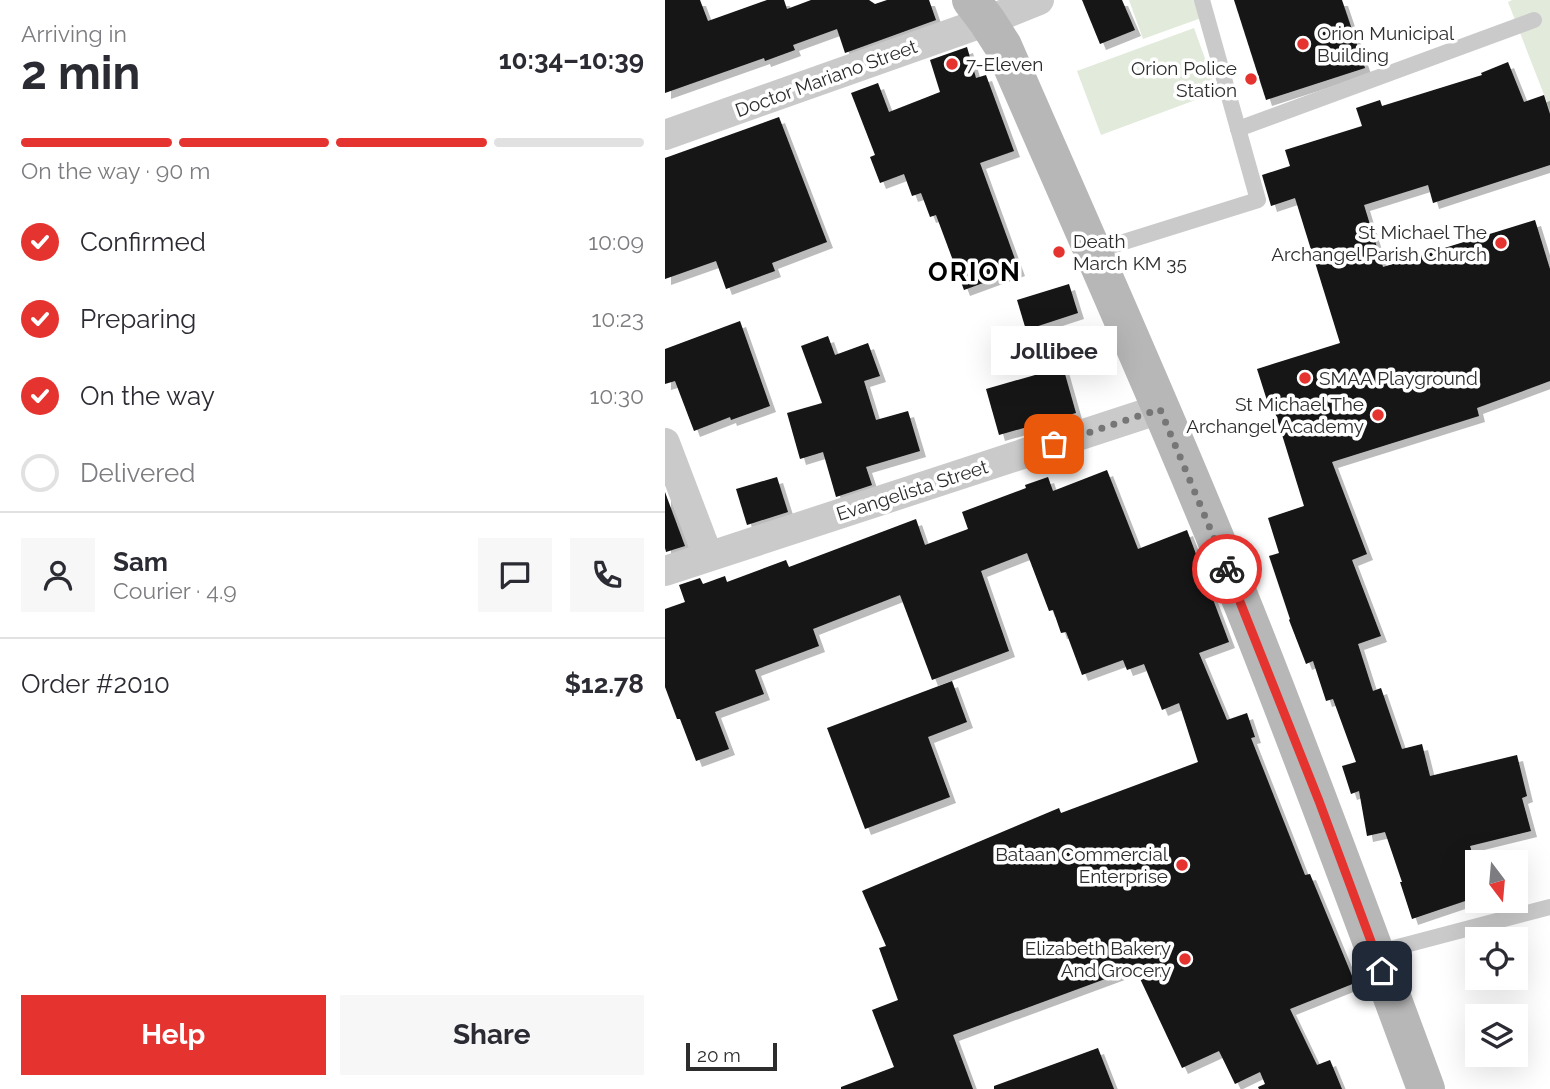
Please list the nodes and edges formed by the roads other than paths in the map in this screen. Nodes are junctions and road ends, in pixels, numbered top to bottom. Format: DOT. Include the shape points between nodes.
graph roads {
  1 [pos="1039,0"];
  2 [pos="1202,0"];
  3 [pos="979,10"];
  4 [pos="1534,20"];
  5 [pos="1238,130"];
  6 [pos="665,135"];
  7 [pos="1092,252"];
  8 [pos="1160,409"];
  9 [pos="665,443"];
  10 [pos="708,556"];
  11 [pos="665,571"];
  12 [pos="1550,906"];
  13 [pos="1375,953"];
  14 [pos="1426,1089"];
  1 -- 3 [label="street, Doctor Mariano Street"];
  2 -- 5 [label="lane"];
  3 -- 6 [label="street, Doctor Mariano Street"];
  3 -- 7 [label="main road" via="1003,46"];
  4 -- 5 [label="lane"];
  5 -- 7 [label="lane" via="1258,201"];
  7 -- 8 [label="main road"];
  8 -- 10 [label="street, Evangelista Street"];
  8 -- 13 [label="main road" via="1250,625"];
  9 -- 10 [label="street"];
  10 -- 11 [label="street, Evangelista Street"];
  12 -- 13 [label="lane"];
  13 -- 14 [label="main road"];
}
